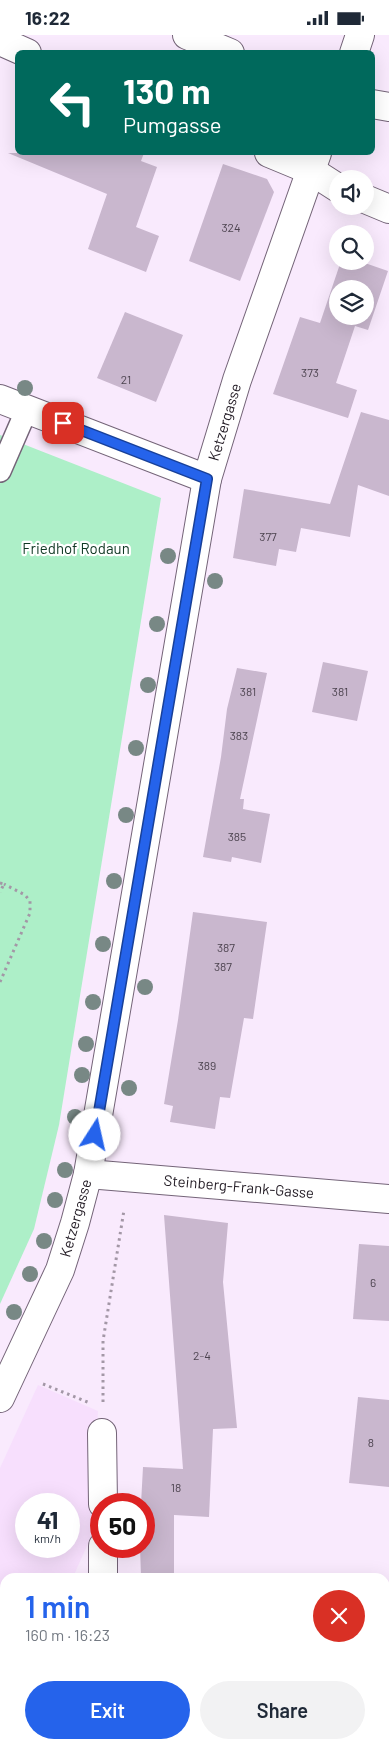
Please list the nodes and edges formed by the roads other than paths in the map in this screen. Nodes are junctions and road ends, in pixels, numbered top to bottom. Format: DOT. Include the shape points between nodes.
graph roads {
  1 [pos="187,35"];
  2 [pos="360,35"];
  3 [pos="0,41"];
  4 [pos="20,50"];
  5 [pos="223,50"];
  6 [pos="355,50"];
  7 [pos="375,105"];
  8 [pos="389,107"];
  9 [pos="280,155"];
  10 [pos="314,161"];
  11 [pos="329,178"];
  12 [pos="374,203"];
  13 [pos="389,209"];
  14 [pos="0,399"];
  15 [pos="27,409"];
  16 [pos="0,471"];
  17 [pos="207,479"];
  18 [pos="88,1174"];
  19 [pos="389,1199"];
  20 [pos="0,1397"];
  21 [pos="102,1420"];
  22 [pos="103,1493"];
  23 [pos="103,1558"];
  24 [pos="103,1573"];
  1 -- 5 [label="main road"];
  2 -- 6 [label="main road"];
  3 -- 4 [label="main road"];
  7 -- 8 [label="main road"];
  9 -- 10 [label="main road"];
  10 -- 11 [label="main road"];
  10 -- 17 [label="main road, Ketzergasse" via="237,380"];
  12 -- 13 [label="main road"];
  14 -- 15 [label="main road"];
  15 -- 16 [label="lane"];
  15 -- 17 [label="main road"];
  17 -- 18 [label="main road, Ketzergasse"];
  18 -- 19 [label="main road, Steinberg-Frank-Gasse"];
  18 -- 20 [label="main road, Ketzergasse" via="60,1270"];
  21 -- 22 [label="main road"];
  23 -- 24 [label="main road"];
}
